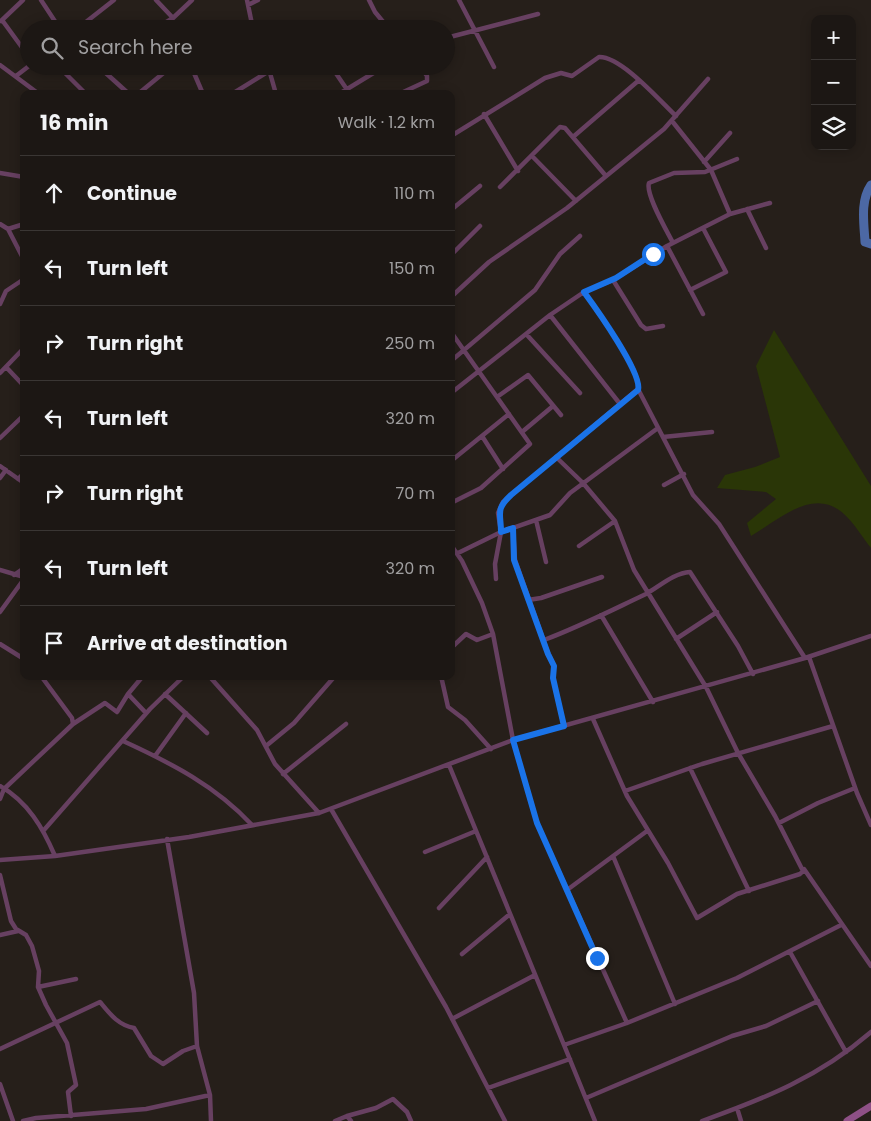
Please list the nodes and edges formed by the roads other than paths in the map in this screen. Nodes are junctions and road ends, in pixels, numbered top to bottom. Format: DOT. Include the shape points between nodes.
graph roads {
  1 [pos="23,0"];
  2 [pos="41,0"];
  3 [pos="114,0"];
  4 [pos="156,0"];
  5 [pos="192,0"];
  6 [pos="258,0"];
  7 [pos="369,0"];
  8 [pos="460,0"];
  9 [pos="248,3"];
  10 [pos="538,14"];
  11 [pos="174,18"];
  12 [pos="54,20"];
  13 [pos="89,20"];
  14 [pos="171,20"];
  15 [pos="252,20"];
  16 [pos="382,20"];
  17 [pos="1,21"];
  18 [pos="474,30"];
  19 [pos="455,35"];
  20 [pos="20,45"];
  21 [pos="0,65"];
  22 [pos="494,67"];
  23 [pos="20,73"];
  24 [pos="67,75"];
  25 [pos="108,75"];
  26 [pos="161,75"];
  27 [pos="195,75"];
  28 [pos="259,75"];
  29 [pos="271,75"];
  30 [pos="338,75"];
  31 [pos="369,75"];
  32 [pos="427,75"];
  33 [pos="16,76"];
  34 [pos="708,80"];
  35 [pos="638,81"];
  36 [pos="347,88"];
  37 [pos="34,90"];
  38 [pos="82,90"];
  39 [pos="125,90"];
  40 [pos="143,90"];
  41 [pos="201,90"];
  42 [pos="238,90"];
  43 [pos="275,90"];
  44 [pos="344,90"];
  45 [pos="410,90"];
  46 [pos="484,114"];
  47 [pos="676,116"];
  48 [pos="672,121"];
  49 [pos="455,133"];
  50 [pos="730,134"];
  51 [pos="573,137"];
  52 [pos="532,156"];
  53 [pos="737,159"];
  54 [pos="704,162"];
  55 [pos="711,170"];
  56 [pos="518,171"];
  57 [pos="0,173"];
  58 [pos="20,176"];
  59 [pos="606,176"];
  60 [pos="480,186"];
  61 [pos="500,186"];
  62 [pos="576,201"];
  63 [pos="770,202"];
  64 [pos="455,206"];
  65 [pos="747,210"];
  66 [pos="730,214"];
  67 [pos="0,224"];
  68 [pos="20,225"];
  69 [pos="480,226"];
  70 [pos="703,228"];
  71 [pos="8,229"];
  72 [pos="580,236"];
  73 [pos="673,243"];
  74 [pos="667,246"];
  75 [pos="766,248"];
  76 [pos="455,251"];
  77 [pos="20,252"];
  78 [pos="613,280"];
  79 [pos="20,282"];
  80 [pos="690,290"];
  81 [pos="584,292"];
  82 [pos="455,293"];
  83 [pos="0,304"];
  84 [pos="703,314"];
  85 [pos="550,315"];
  86 [pos="663,326"];
  87 [pos="527,335"];
  88 [pos="455,337"];
  89 [pos="465,350"];
  90 [pos="20,352"];
  91 [pos="455,358"];
  92 [pos="6,367"];
  93 [pos="0,373"];
  94 [pos="479,373"];
  95 [pos="20,382"];
  96 [pos="455,390"];
  97 [pos="638,390"];
  98 [pos="580,393"];
  99 [pos="497,397"];
  100 [pos="620,404"];
  101 [pos="553,406"];
  102 [pos="509,414"];
  103 [pos="561,415"];
  104 [pos="20,419"];
  105 [pos="658,428"];
  106 [pos="522,432"];
  107 [pos="712,432"];
  108 [pos="482,436"];
  109 [pos="663,437"];
  110 [pos="0,438"];
  111 [pos="455,458"];
  112 [pos="556,458"];
  113 [pos="0,466"];
  114 [pos="503,469"];
  115 [pos="6,470"];
  116 [pos="684,474"];
  117 [pos="0,478"];
  118 [pos="18,479"];
  119 [pos="584,483"];
  120 [pos="664,485"];
  121 [pos="455,501"];
  122 [pos="536,520"];
  123 [pos="615,521"];
  124 [pos="513,528"];
  125 [pos="501,532"];
  126 [pos="579,546"];
  127 [pos="455,550"];
  128 [pos="458,553"];
  129 [pos="546,562"];
  130 [pos="0,570"];
  131 [pos="20,571"];
  132 [pos="14,575"];
  133 [pos="20,577"];
  134 [pos="602,577"];
  135 [pos="496,579"];
  136 [pos="20,584"];
  137 [pos="647,593"];
  138 [pos="528,600"];
  139 [pos="0,612"];
  140 [pos="717,612"];
  141 [pos="601,615"];
  142 [pos="493,634"];
  143 [pos="871,636"];
  144 [pos="676,639"];
  145 [pos="544,640"];
  146 [pos="0,644"];
  147 [pos="455,644"];
  148 [pos="20,656"];
  149 [pos="807,658"];
  150 [pos="752,674"];
  151 [pos="44,680"];
  152 [pos="140,680"];
  153 [pos="180,680"];
  154 [pos="213,680"];
  155 [pos="332,680"];
  156 [pos="442,680"];
  157 [pos="706,687"];
  158 [pos="128,694"];
  159 [pos="165,694"];
  160 [pos="653,702"];
  161 [pos="146,713"];
  162 [pos="186,713"];
  163 [pos="593,719"];
  164 [pos="73,724"];
  165 [pos="346,724"];
  166 [pos="564,726"];
  167 [pos="833,726"];
  168 [pos="207,733"];
  169 [pos="513,740"];
  170 [pos="122,741"];
  171 [pos="266,746"];
  172 [pos="491,749"];
  173 [pos="738,753"];
  174 [pos="155,756"];
  175 [pos="450,765"];
  176 [pos="690,768"];
  177 [pos="283,774"];
  178 [pos="2,788"];
  179 [pos="855,788"];
  180 [pos="624,792"];
  181 [pos="0,799"];
  182 [pos="331,809"];
  183 [pos="318,813"];
  184 [pos="779,824"];
  185 [pos="871,825"];
  186 [pos="252,826"];
  187 [pos="44,830"];
  188 [pos="647,831"];
  189 [pos="476,832"];
  190 [pos="167,839"];
  191 [pos="425,852"];
  192 [pos="55,856"];
  193 [pos="613,856"];
  194 [pos="487,857"];
  195 [pos="0,860"];
  196 [pos="803,868"];
  197 [pos="0,875"];
  198 [pos="566,890"];
  199 [pos="749,891"];
  200 [pos="439,908"];
  201 [pos="510,914"];
  202 [pos="841,925"];
  203 [pos="20,932"];
  204 [pos="0,935"];
  205 [pos="790,952"];
  206 [pos="462,954"];
  207 [pos="871,966"];
  208 [pos="535,975"];
  209 [pos="76,979"];
  210 [pos="38,987"];
  211 [pos="818,1001"];
  212 [pos="675,1004"];
  213 [pos="452,1019"];
  214 [pos="627,1023"];
  215 [pos="58,1024"];
  216 [pos="871,1032"];
  217 [pos="564,1045"];
  218 [pos="197,1046"];
  219 [pos="0,1049"];
  220 [pos="846,1052"];
  221 [pos="570,1059"];
  222 [pos="0,1084"];
  223 [pos="488,1088"];
  224 [pos="210,1095"];
  225 [pos="586,1098"];
  226 [pos="871,1106"];
  227 [pos="737,1108"];
  228 [pos="871,1110"];
  229 [pos="83,1114"];
  230 [pos="71,1116"];
  231 [pos="347,1116"];
  232 [pos="84,1120"];
  233 [pos="13,1121"];
  234 [pos="23,1121"];
  235 [pos="211,1121"];
  236 [pos="335,1121"];
  237 [pos="351,1121"];
  238 [pos="411,1121"];
  239 [pos="505,1121"];
  240 [pos="595,1121"];
  241 [pos="702,1121"];
  242 [pos="741,1121"];
  243 [pos="847,1121"];
  244 [pos="855,1121"];
  1 -- 17 [label="street"];
  2 -- 12 [label="street"];
  3 -- 13 [label="street"];
  4 -- 11 [label="street"];
  5 -- 11 [label="street"];
  6 -- 9 [label="street"];
  7 -- 16 [label="street"];
  8 -- 18 [label="street"];
  9 -- 15 [label="street"];
  10 -- 18 [label="street"];
  11 -- 14 [label="street"];
  17 -- 20 [label="street"];
  18 -- 19 [label="street"];
  18 -- 22 [label="street"];
  21 -- 33 [label="street"];
  23 -- 33 [label="street"];
  24 -- 38 [label="street"];
  25 -- 39 [label="street"];
  26 -- 40 [label="street"];
  27 -- 41 [label="street"];
  28 -- 42 [label="street"];
  29 -- 43 [label="street"];
  30 -- 36 [label="street"];
  31 -- 36 [label="street"];
  32 -- 45 [label="street" via="427,81"];
  33 -- 37 [label="street"];
  34 -- 47 [label="street"];
  35 -- 46 [label="street" via="610,58 599,56 575,75 560,73 545,78"];
  35 -- 47 [label="street"];
  35 -- 51 [label="street"];
  36 -- 44 [label="street"];
  46 -- 49 [label="street"];
  46 -- 56 [label="street"];
  47 -- 48 [label="street"];
  48 -- 54 [label="street"];
  48 -- 59 [label="street"];
  50 -- 54 [label="street"];
  51 -- 52 [label="street" via="560,126"];
  51 -- 59 [label="street"];
  52 -- 56 [label="street"];
  52 -- 62 [label="street"];
  53 -- 55 [label="street"];
  54 -- 55 [label="street"];
  55 -- 66 [label="street"];
  55 -- 73 [label="street" via="674,173 649,183 651,198"];
  56 -- 61 [label="street"];
  57 -- 58 [label="street"];
  59 -- 62 [label="street"];
  60 -- 64 [label="street"];
  62 -- 82 [label="street" via="489,262"];
  63 -- 65 [label="street"];
  65 -- 66 [label="street"];
  65 -- 75 [label="street"];
  66 -- 70 [label="street"];
  67 -- 71 [label="street"];
  68 -- 71 [label="street"];
  69 -- 76 [label="street"];
  70 -- 73 [label="street"];
  70 -- 80 [label="street" via="726,272"];
  71 -- 77 [label="street"];
  72 -- 89 [label="street" via="560,254 535,290"];
  73 -- 74 [label="street"];
  74 -- 78 [label="street"];
  74 -- 80 [label="street"];
  78 -- 81 [label="street"];
  78 -- 86 [label="street" via="642,326 646,329"];
  79 -- 83 [label="street" via="6,291"];
  80 -- 84 [label="street"];
  81 -- 85 [label="street"];
  81 -- 97 [label="street" via="620,344 638,381"];
  85 -- 87 [label="street"];
  85 -- 100 [label="street"];
  87 -- 94 [label="street"];
  87 -- 98 [label="street"];
  88 -- 89 [label="street"];
  89 -- 91 [label="street"];
  89 -- 94 [label="street"];
  90 -- 92 [label="street"];
  92 -- 93 [label="street"];
  92 -- 95 [label="street"];
  94 -- 96 [label="street"];
  94 -- 99 [label="street"];
  97 -- 100 [label="street"];
  97 -- 105 [label="street"];
  99 -- 101 [label="street" via="528,375"];
  99 -- 102 [label="street"];
  100 -- 112 [label="street"];
  101 -- 103 [label="street"];
  101 -- 106 [label="street"];
  102 -- 106 [label="street"];
  102 -- 108 [label="street"];
  104 -- 110 [label="street"];
  105 -- 109 [label="street"];
  105 -- 119 [label="street"];
  106 -- 114 [label="street" via="530,444"];
  107 -- 109 [label="street"];
  108 -- 111 [label="street"];
  108 -- 114 [label="street"];
  109 -- 116 [label="street"];
  112 -- 119 [label="street"];
  112 -- 125 [label="street" via="503,502 498,513"];
  113 -- 115 [label="street"];
  114 -- 121 [label="street" via="481,488"];
  115 -- 117 [label="street"];
  115 -- 118 [label="street"];
  116 -- 120 [label="street"];
  116 -- 149 [label="street" via="693,496 719,524"];
  119 -- 122 [label="street" via="563,499 554,513"];
  119 -- 123 [label="street"];
  122 -- 124 [label="street"];
  122 -- 129 [label="street"];
  123 -- 126 [label="street"];
  123 -- 137 [label="street" via="634,570"];
  124 -- 125 [label="street"];
  124 -- 138 [label="street" via="514,560"];
  125 -- 128 [label="street"];
  125 -- 135 [label="street" via="495,564"];
  127 -- 128 [label="street"];
  128 -- 142 [label="street"];
  130 -- 132 [label="street"];
  131 -- 132 [label="street"];
  132 -- 133 [label="street"];
  134 -- 138 [label="street"];
  136 -- 139 [label="street"];
  137 -- 140 [label="street" via="672,578 690,572"];
  137 -- 141 [label="street"];
  137 -- 144 [label="street"];
  138 -- 145 [label="street"];
  140 -- 144 [label="street"];
  140 -- 150 [label="street"];
  141 -- 145 [label="street"];
  141 -- 160 [label="street"];
  142 -- 147 [label="street" via="477,640 466,634"];
  142 -- 169 [label="street"];
  143 -- 149 [label="street"];
  144 -- 157 [label="street"];
  145 -- 166 [label="street" via="554,666 553,678"];
  146 -- 148 [label="street"];
  149 -- 150 [label="street"];
  149 -- 167 [label="street"];
  150 -- 157 [label="street"];
  151 -- 164 [label="street"];
  152 -- 158 [label="street"];
  153 -- 159 [label="street"];
  154 -- 171 [label="street" via="257,730"];
  155 -- 171 [label="street" via="300,717"];
  156 -- 172 [label="street" via="448,707 465,720"];
  157 -- 160 [label="street"];
  157 -- 173 [label="street"];
  158 -- 161 [label="street"];
  158 -- 164 [label="street" via="116,712 105,703"];
  159 -- 161 [label="street"];
  159 -- 162 [label="street"];
  160 -- 163 [label="street"];
  161 -- 170 [label="street"];
  162 -- 168 [label="street"];
  162 -- 174 [label="street"];
  163 -- 166 [label="street"];
  163 -- 180 [label="street"];
  164 -- 178 [label="street"];
  165 -- 177 [label="street"];
  166 -- 169 [label="street"];
  167 -- 173 [label="street"];
  167 -- 179 [label="street"];
  169 -- 172 [label="street"];
  169 -- 198 [label="street" via="537,823"];
  170 -- 174 [label="street"];
  170 -- 187 [label="street"];
  171 -- 177 [label="street"];
  172 -- 175 [label="street"];
  173 -- 176 [label="street"];
  173 -- 184 [label="street"];
  174 -- 186 [label="street" via="187,772 221,795"];
  175 -- 182 [label="street"];
  175 -- 189 [label="street"];
  176 -- 180 [label="street"];
  176 -- 199 [label="street"];
  177 -- 183 [label="street"];
  178 -- 181 [label="street"];
  178 -- 187 [label="street" via="32,813"];
  179 -- 184 [label="street"];
  179 -- 185 [label="street"];
  180 -- 188 [label="street"];
  182 -- 183 [label="street"];
  182 -- 213 [label="street"];
  183 -- 186 [label="street"];
  184 -- 196 [label="street"];
  186 -- 190 [label="street"];
  187 -- 192 [label="street"];
  188 -- 193 [label="street"];
  188 -- 199 [label="street" via="697,918 737,894"];
  189 -- 191 [label="street"];
  189 -- 194 [label="street"];
  190 -- 192 [label="street"];
  190 -- 218 [label="street" via="194,992"];
  192 -- 195 [label="street"];
  193 -- 198 [label="street"];
  193 -- 212 [label="street"];
  194 -- 200 [label="street"];
  194 -- 201 [label="street"];
  196 -- 199 [label="street" via="800,874"];
  196 -- 202 [label="street"];
  197 -- 203 [label="street" via="11,921"];
  198 -- 214 [label="street"];
  201 -- 206 [label="street"];
  201 -- 208 [label="street"];
  202 -- 205 [label="street"];
  202 -- 207 [label="street"];
  203 -- 204 [label="street"];
  203 -- 210 [label="street" via="26,935 32,946 39,971"];
  205 -- 211 [label="street"];
  205 -- 212 [label="street"];
  208 -- 213 [label="street"];
  208 -- 217 [label="street"];
  209 -- 210 [label="street"];
  210 -- 215 [label="street"];
  211 -- 220 [label="street"];
  211 -- 225 [label="street" via="766,1026 732,1036"];
  212 -- 214 [label="street"];
  213 -- 223 [label="street"];
  214 -- 217 [label="street"];
  215 -- 218 [label="street" via="100,1002 112,1018 134,1028 151,1056 163,1064"];
  215 -- 219 [label="street"];
  215 -- 230 [label="street" via="67,1043 76,1081 68,1092"];
  216 -- 220 [label="street"];
  217 -- 221 [label="street"];
  218 -- 224 [label="street"];
  220 -- 227 [label="street" via="806,1078"];
  221 -- 223 [label="street"];
  221 -- 225 [label="street"];
  222 -- 233 [label="street"];
  223 -- 239 [label="street"];
  224 -- 229 [label="street" via="146,1109"];
  224 -- 235 [label="street"];
  225 -- 240 [label="street"];
  226 -- 243 [label="main road"];
  227 -- 241 [label="street"];
  227 -- 242 [label="street"];
  228 -- 244 [label="main road"];
  229 -- 230 [label="street"];
  229 -- 232 [label="street"];
  230 -- 234 [label="street"];
  231 -- 236 [label="street"];
  231 -- 237 [label="street"];
  231 -- 238 [label="street" via="376,1108 393,1099 407,1112"];
}
